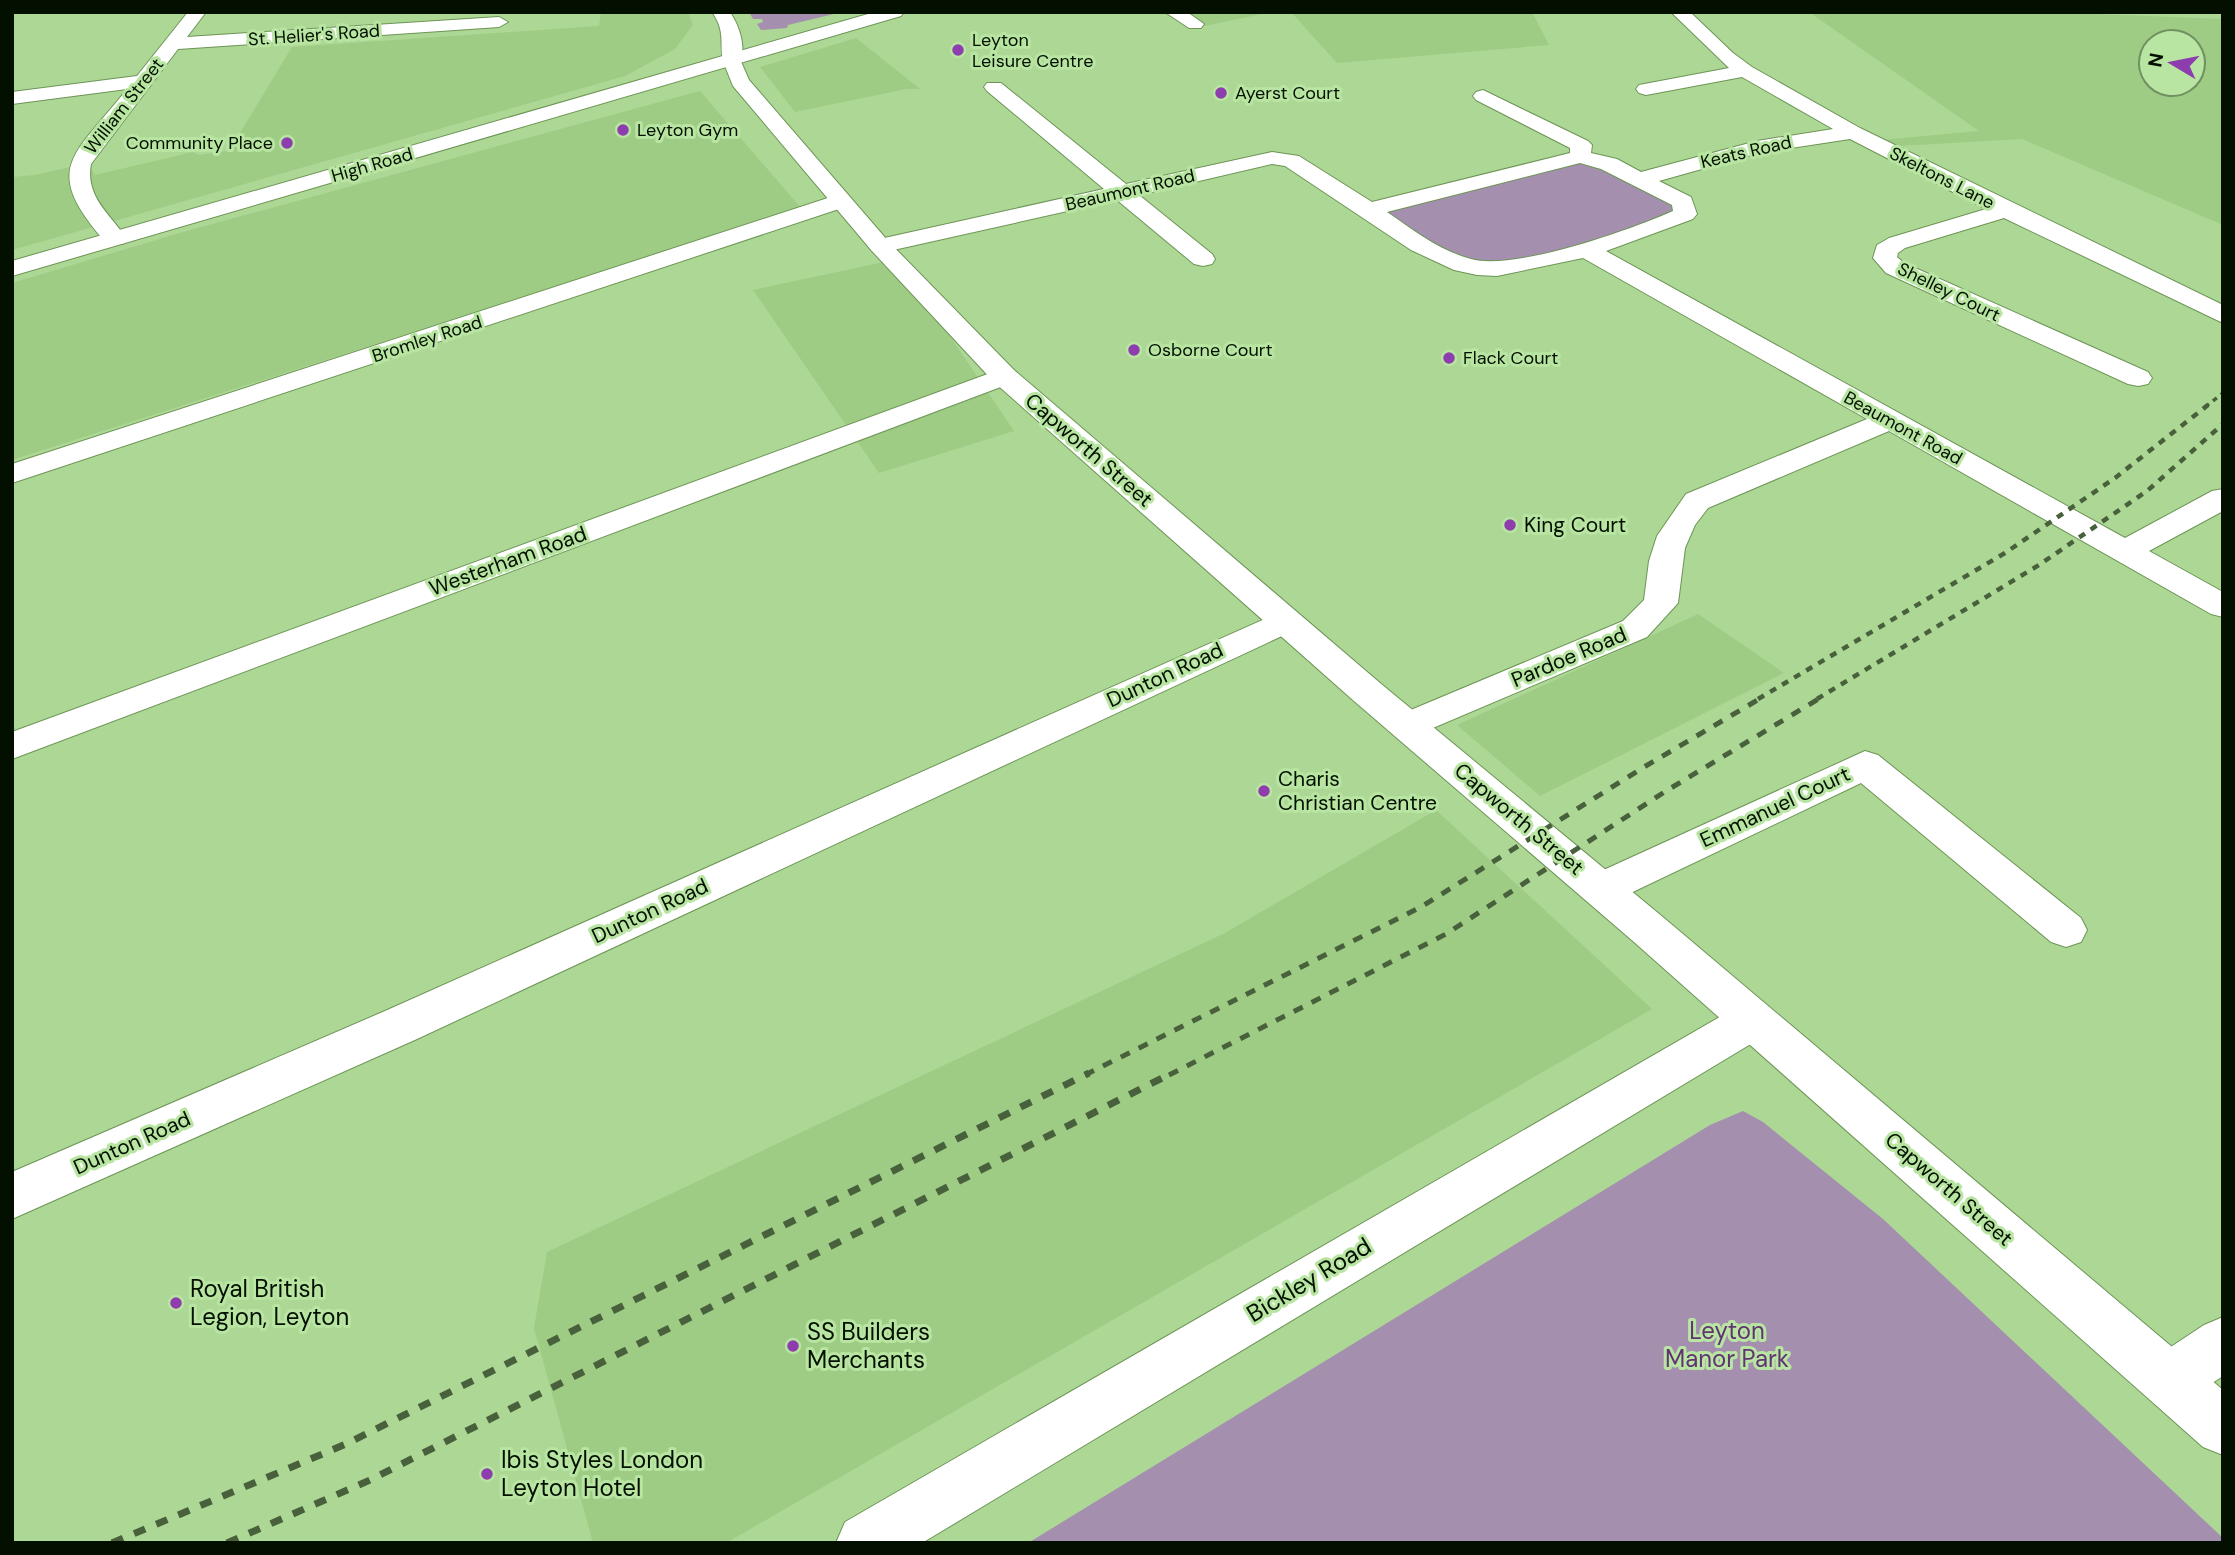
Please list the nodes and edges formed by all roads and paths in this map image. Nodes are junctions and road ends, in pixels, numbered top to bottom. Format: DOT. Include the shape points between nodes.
graph roads {
  1 [pos="197,12"];
  2 [pos="721,12"];
  3 [pos="895,12"];
  4 [pos="1174,12"];
  5 [pos="1680,12"];
  6 [pos="499,22"];
  7 [pos="1195,24"];
  8 [pos="172,44"];
  9 [pos="732,61"];
  10 [pos="1745,71"];
  11 [pos="143,81"];
  12 [pos="994,87"];
  13 [pos="1646,89"];
  14 [pos="1483,96"];
  15 [pos="12,98"];
  16 [pos="1853,132"];
  17 [pos="1580,157"];
  18 [pos="1640,179"];
  19 [pos="1123,192"];
  20 [pos="840,201"];
  21 [pos="1368,210"];
  22 [pos="2005,210"];
  23 [pos="115,239"];
  24 [pos="880,246"];
  25 [pos="1584,249"];
  26 [pos="1203,259"];
  27 [pos="12,270"];
  28 [pos="2223,315"];
  29 [pos="1004,376"];
  30 [pos="2138,378"];
  31 [pos="1888,421"];
  32 [pos="12,474"];
  33 [pos="2223,498"];
  34 [pos="2126,550"];
  35 [pos="2223,606"];
  36 [pos="1285,621"];
  37 [pos="1408,726"];
  38 [pos="12,746"];
  39 [pos="1601,889"];
  40 [pos="2066,930"];
  41 [pos="1753,1020"];
  42 [pos="12,1196"];
  43 [pos="2223,1343"];
  44 [pos="2170,1379"];
  45 [pos="2223,1427"];
  46 [pos="866,1543"];
  1 -- 8 [label="street, William Street"];
  2 -- 9 [label="street" via="732,36"];
  3 -- 9 [label="street, High Road"];
  4 -- 7 [label="street"];
  5 -- 10 [label="street, Skeltons Lane"];
  6 -- 8 [label="street, St. Helier's Road"];
  8 -- 11 [label="street, William Street"];
  9 -- 20 [label="street, Capworth Street" via="740,82"];
  9 -- 23 [label="street, High Road"];
  10 -- 13 [label="street"];
  10 -- 16 [label="street, Skeltons Lane"];
  11 -- 15 [label="street"];
  11 -- 23 [label="street, William Street" via="80,163 76,175 91,211"];
  12 -- 19 [label="street"];
  14 -- 17 [label="street" via="1581,145"];
  16 -- 18 [label="street, Keats Road" via="1757,147"];
  16 -- 22 [label="street, Skeltons Lane"];
  17 -- 18 [label="street, Beaumont Road"];
  17 -- 21 [label="street, Beaumont Road"];
  18 -- 25 [label="street, Beaumont Road" via="1683,202 1685,214"];
  19 -- 21 [label="street, Beaumont Road" via="1272,158 1291,161"];
  19 -- 24 [label="street, Beaumont Road"];
  19 -- 26 [label="street"];
  20 -- 24 [label="street, Capworth Street"];
  20 -- 32 [label="street, Bromley Road"];
  21 -- 25 [label="street, Beaumont Road" via="1441,256 1476,268 1514,268"];
  22 -- 28 [label="street, Skeltons Lane"];
  22 -- 30 [label="street, Shelley Court" via="1897,243 1886,250 1885,258 1895,268 1989,313"];
  23 -- 27 [label="street, High Road"];
  24 -- 29 [label="street, Capworth Street"];
  25 -- 31 [label="street, Beaumont Road"];
  29 -- 36 [label="street, Capworth Street"];
  29 -- 38 [label="street, Westerham Road"];
  31 -- 34 [label="street, Beaumont Road"];
  31 -- 37 [label="street, Pardoe Road" via="1697,501 1679,521 1663,564 1661,603 1636,629"];
  33 -- 34 [label="street"];
  34 -- 35 [label="street, Beaumont Road"];
  36 -- 37 [label="street, Capworth Street"];
  36 -- 42 [label="street, Dunton Road" via="426,1014"];
  37 -- 39 [label="street, Capworth Street"];
  39 -- 40 [label="street, Emmanuel Court" via="1865,765"];
  39 -- 41 [label="street, Capworth Street"];
  41 -- 44 [label="street, Capworth Street"];
  41 -- 46 [label="street, Bickley Road"];
  43 -- 44 [label="street"];
  44 -- 45 [label="street, Capworth Street"];
}
